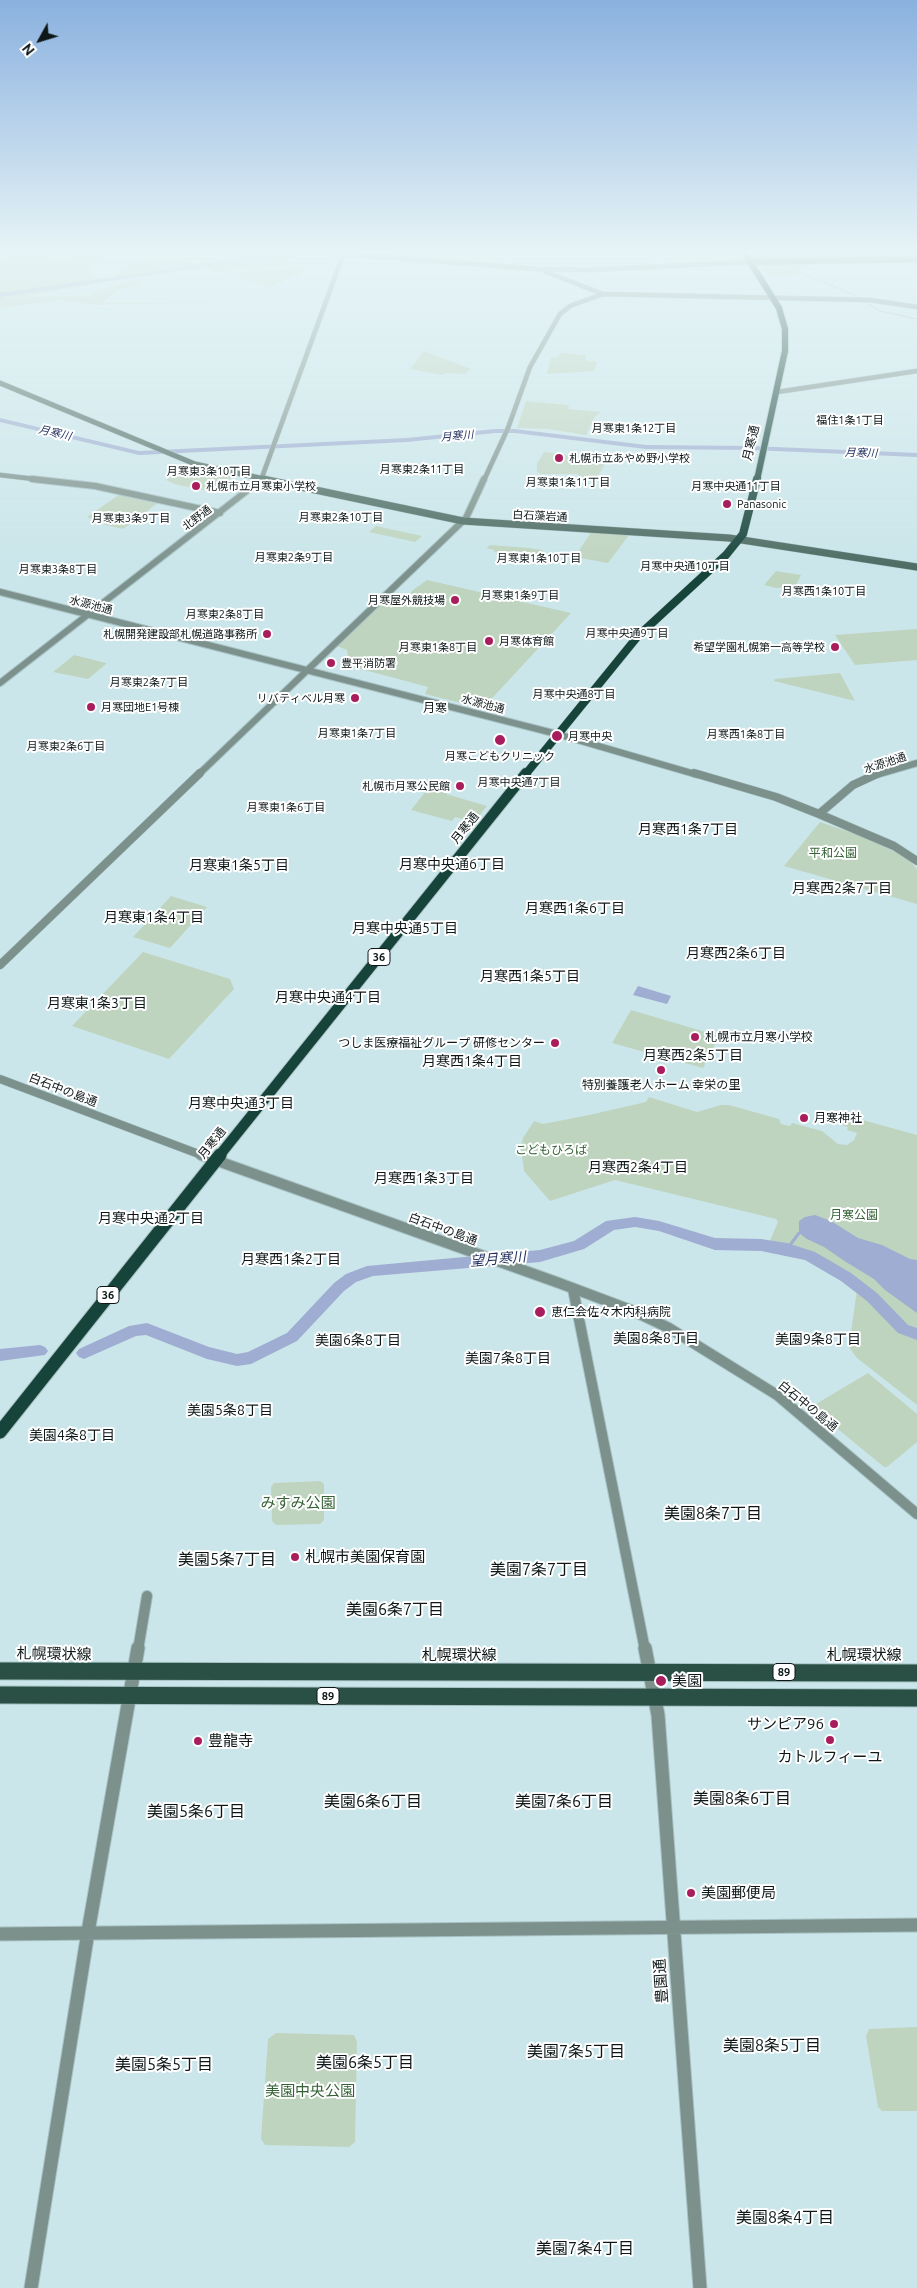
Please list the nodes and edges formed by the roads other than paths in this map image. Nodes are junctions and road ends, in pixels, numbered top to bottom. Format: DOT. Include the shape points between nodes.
graph roads {
  1 [pos="306,359"];
  2 [pos="535,359"];
  3 [pos="784,359"];
  4 [pos="917,370"];
  5 [pos="0,383"];
  6 [pos="777,392"];
  7 [pos="276,441"];
  8 [pos="273,448"];
  9 [pos="0,475"];
  10 [pos="262,479"];
  11 [pos="220,513"];
  12 [pos="463,521"];
  13 [pos="739,539"];
  14 [pos="917,567"];
  15 [pos="0,592"];
  16 [pos="88,614"];
  17 [pos="308,671"];
  18 [pos="0,683"];
  19 [pos="557,734"];
  20 [pos="917,763"];
  21 [pos="819,814"];
  22 [pos="917,861"];
  23 [pos="0,965"];
  24 [pos="0,1079"];
  25 [pos="216,1159"];
  26 [pos="573,1289"];
  27 [pos="0,1432"];
  28 [pos="917,1514"];
  29 [pos="147,1596"];
  30 [pos="0,1671"];
  31 [pos="133,1672"];
  32 [pos="651,1673"];
  33 [pos="917,1673"];
  34 [pos="0,1695"];
  35 [pos="655,1696"];
  36 [pos="129,1697"];
  37 [pos="917,1698"];
  38 [pos="917,1926"];
  39 [pos="673,1928"];
  40 [pos="88,1932"];
  41 [pos="0,1934"];
  42 [pos="31,2288"];
  43 [pos="700,2288"];
  1 -- 7 [label="street"];
  2 -- 12 [label="street" via="507,430"];
  3 -- 6 [label="highway, 月寒通 / 36"];
  4 -- 6 [label="street"];
  5 -- 10 [label="main road, 白石藻岩通" via="154,449 195,464"];
  6 -- 13 [label="highway, 月寒通 / 36" via="747,523"];
  7 -- 8 [label="street"];
  8 -- 10 [label="street"];
  9 -- 11 [label="street" via="103,488"];
  10 -- 11 [label="street, 北野通"];
  10 -- 12 [label="main road, 白石藻岩通"];
  11 -- 16 [label="street, 北野通"];
  12 -- 13 [label="main road, 白石藻岩通"];
  12 -- 17 [label="street"];
  13 -- 14 [label="main road, 白石藻岩通"];
  13 -- 19 [label="highway, 月寒通 / 36" via="726,555 638,636"];
  15 -- 16 [label="street, 水源池通"];
  16 -- 17 [label="street, 水源池通"];
  16 -- 18 [label="street, 北野通"];
  17 -- 19 [label="street, 水源池通"];
  17 -- 23 [label="street"];
  19 -- 21 [label="street, 水源池通" via="776,797"];
  19 -- 25 [label="highway, 月寒通 / 36"];
  20 -- 21 [label="street, 水源池通" via="882,772 853,785"];
  21 -- 22 [label="street" via="894,846"];
  24 -- 25 [label="street, 白石中の島通"];
  25 -- 26 [label="street, 白石中の島通"];
  25 -- 27 [label="highway, 月寒通 / 36"];
  26 -- 28 [label="street, 白石中の島通" via="669,1328 745,1374 777,1395"];
  26 -- 32 [label="street, 豊園通"];
  29 -- 31 [label="street"];
  30 -- 31 [label="main road, 札幌環状線 / 89"];
  31 -- 32 [label="main road, 札幌環状線 / 89"];
  31 -- 36 [label="street"];
  32 -- 33 [label="main road, 札幌環状線 / 89"];
  32 -- 35 [label="street, 豊園通"];
  34 -- 36 [label="main road, 89"];
  35 -- 36 [label="main road, 89"];
  35 -- 37 [label="main road, 89"];
  35 -- 39 [label="street, 豊園通"];
  36 -- 40 [label="street"];
  38 -- 39 [label="street"];
  39 -- 40 [label="street"];
  39 -- 43 [label="street, 豊園通"];
  40 -- 41 [label="street"];
  40 -- 42 [label="street"];
}
